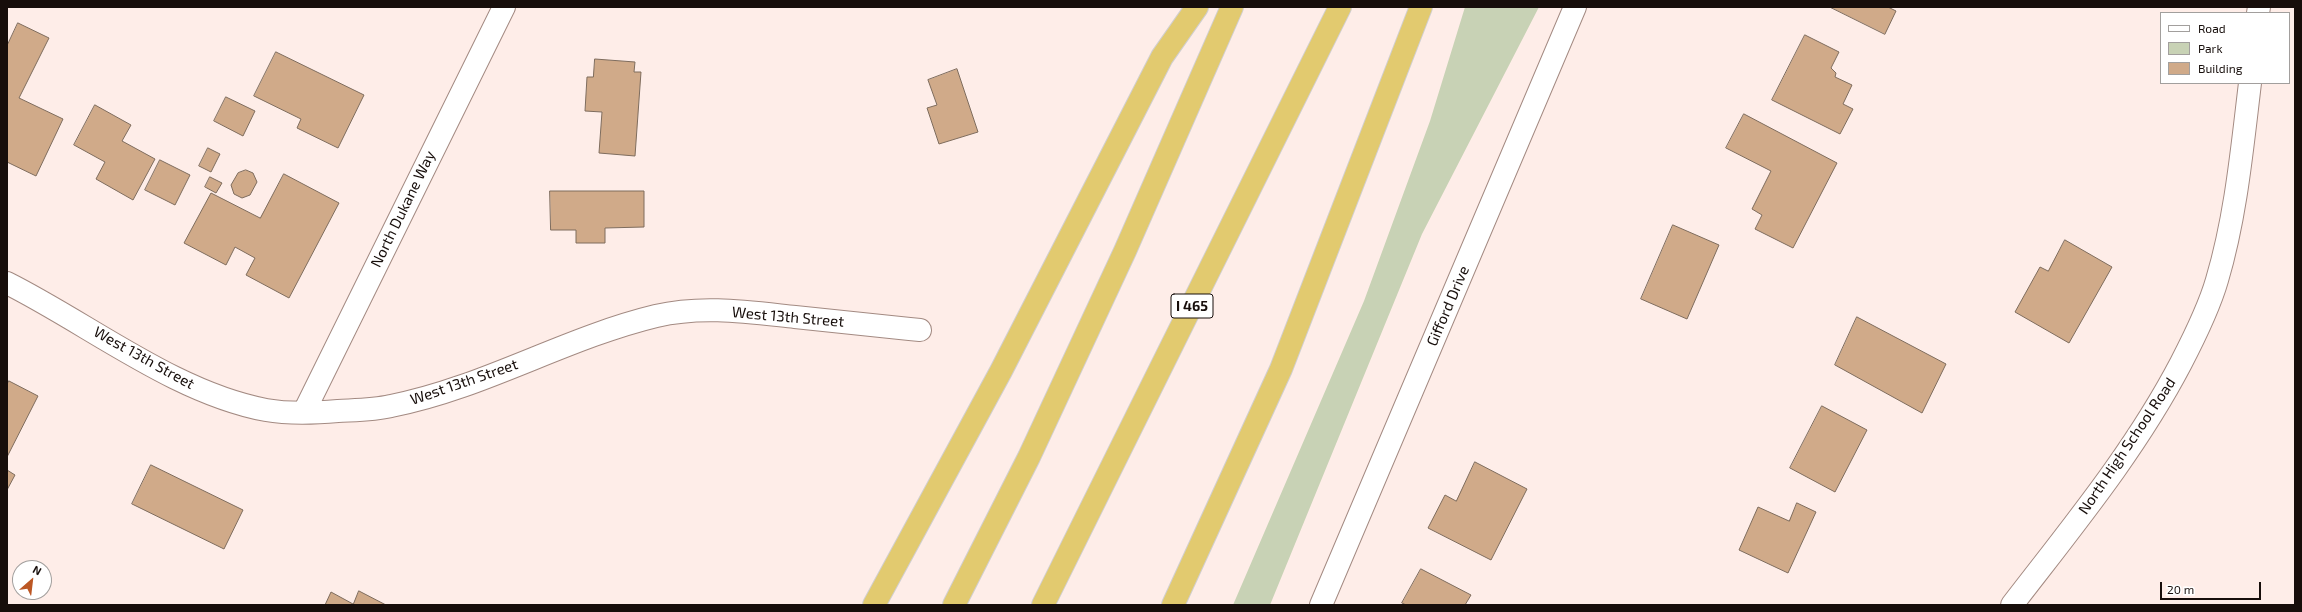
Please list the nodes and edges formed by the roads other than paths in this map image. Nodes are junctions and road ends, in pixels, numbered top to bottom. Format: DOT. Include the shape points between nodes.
graph roads {
  1 [pos="504,7"];
  2 [pos="1197,7"];
  3 [pos="1232,7"];
  4 [pos="1340,7"];
  5 [pos="1421,7"];
  6 [pos="1575,7"];
  7 [pos="2250,84"];
  8 [pos="7,283"];
  9 [pos="920,330"];
  10 [pos="304,412"];
  11 [pos="874,605"];
  12 [pos="954,605"];
  13 [pos="1044,605"];
  14 [pos="1173,605"];
  15 [pos="1321,605"];
  16 [pos="2012,605"];
  1 -- 10 [label="street, North Dukane Way"];
  2 -- 11 [label="highway" via="1162,57 1001,371"];
  3 -- 12 [label="highway" via="1125,251 1029,457"];
  4 -- 13 [label="highway, I 465"];
  5 -- 14 [label="highway" via="1281,369"];
  6 -- 15 [label="street, Gifford Drive"];
  7 -- 16 [label="street, North High School Road" via="2234,209 2217,280 2197,333 2164,396 2105,485"];
  8 -- 10 [label="street, West 13th Street" via="192,386 241,404 269,410"];
  9 -- 10 [label="street, West 13th Street" via="700,309 657,316 594,334 444,392 414,401 378,408"];
}
